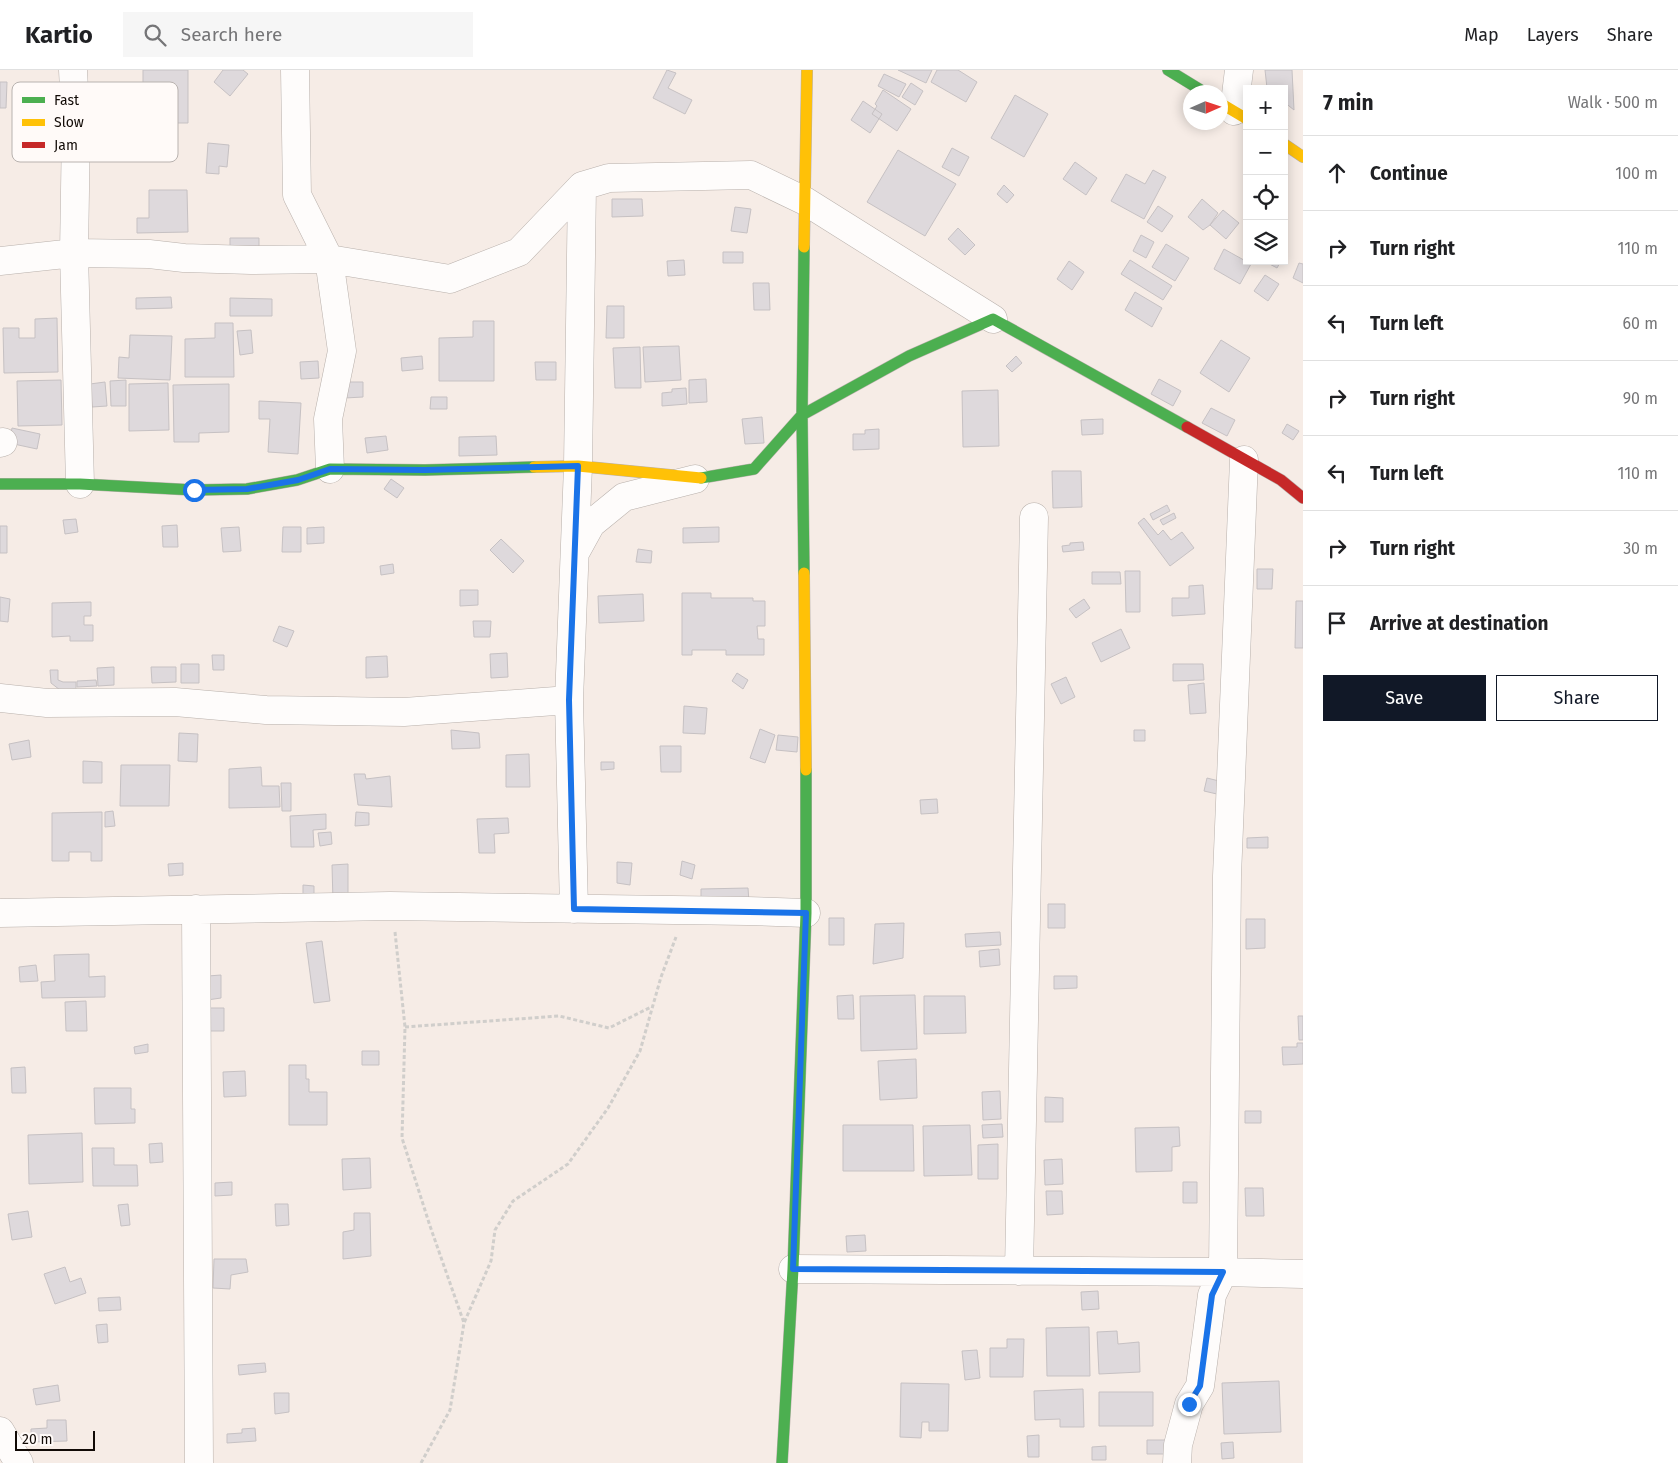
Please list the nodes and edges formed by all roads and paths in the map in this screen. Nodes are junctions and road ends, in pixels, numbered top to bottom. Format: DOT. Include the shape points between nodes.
graph roads {
  1 [pos="295,70"];
  2 [pos="807,70"];
  3 [pos="1168,70"];
  4 [pos="1239,70"];
  5 [pos="1193,85"];
  6 [pos="1234,111"];
  7 [pos="1288,147"];
  8 [pos="1303,157"];
  9 [pos="75,162"];
  10 [pos="582,186"];
  11 [pos="805,201"];
  12 [pos="74,253"];
  13 [pos="329,259"];
  14 [pos="0,261"];
  15 [pos="992,319"];
  16 [pos="802,415"];
  17 [pos="1244,460"];
  18 [pos="578,466"];
  19 [pos="330,469"];
  20 [pos="699,478"];
  21 [pos="0,484"];
  22 [pos="80,484"];
  23 [pos="1303,498"];
  24 [pos="1034,517"];
  25 [pos="574,555"];
  26 [pos="0,698"];
  27 [pos="569,700"];
  28 [pos="390,906"];
  29 [pos="574,909"];
  30 [pos="196,910"];
  31 [pos="686,910"];
  32 [pos="0,913"];
  33 [pos="806,913"];
  34 [pos="653,1006"];
  35 [pos="405,1027"];
  36 [pos="793,1269"];
  37 [pos="1019,1272"];
  38 [pos="1223,1272"];
  39 [pos="1303,1274"];
  40 [pos="464,1323"];
  41 [pos="0,1431"];
  42 [pos="18,1463"];
  43 [pos="199,1463"];
  44 [pos="421,1463"];
  45 [pos="782,1463"];
  46 [pos="1177,1463"];
  1 -- 13 [label="street" via="297,195"];
  2 -- 11 [label="street"];
  3 -- 5 [label="street"];
  4 -- 6 [label="street"];
  7 -- 8 [label="street"];
  9 -- 12 [label="street"];
  10 -- 11 [label="street" via="609,178 751,175"];
  10 -- 13 [label="street" via="518,252 450,278"];
  10 -- 18 [label="street"];
  11 -- 15 [label="street"];
  11 -- 16 [label="street"];
  12 -- 13 [label="street" via="251,260"];
  12 -- 14 [label="street"];
  12 -- 22 [label="street"];
  13 -- 19 [label="street" via="342,351 328,419"];
  15 -- 16 [label="street" via="909,356"];
  15 -- 17 [label="street"];
  16 -- 20 [label="street" via="754,468"];
  16 -- 33 [label="street"];
  17 -- 23 [label="street" via="1281,480"];
  17 -- 38 [label="street" via="1227,876"];
  18 -- 19 [label="street"];
  18 -- 20 [label="street"];
  18 -- 25 [label="street"];
  19 -- 22 [label="street" via="298,480 247,489 194,490"];
  20 -- 25 [label="street" via="624,497 591,524"];
  21 -- 22 [label="street"];
  24 -- 37 [label="street"];
  25 -- 27 [label="street"];
  26 -- 27 [label="street" via="47,703 175,702 266,710 404,712"];
  27 -- 29 [label="street"];
  28 -- 29 [label="street"];
  28 -- 30 [label="street"];
  28 -- 35 [label="path"];
  29 -- 31 [label="street"];
  30 -- 32 [label="street"];
  30 -- 43 [label="street"];
  31 -- 33 [label="street"];
  31 -- 34 [label="path"];
  33 -- 36 [label="street"];
  34 -- 35 [label="path" via="609,1028 559,1016"];
  34 -- 40 [label="path" via="640,1051 608,1108 568,1164 513,1201 495,1230 491,1261"];
  35 -- 40 [label="path" via="402,1138"];
  36 -- 37 [label="street"];
  36 -- 45 [label="street"];
  37 -- 38 [label="street"];
  38 -- 39 [label="street"];
  38 -- 46 [label="street" via="1212,1295 1200,1386 1189,1404 1178,1445"];
  40 -- 44 [label="path" via="450,1410"];
  41 -- 42 [label="street"];
}
